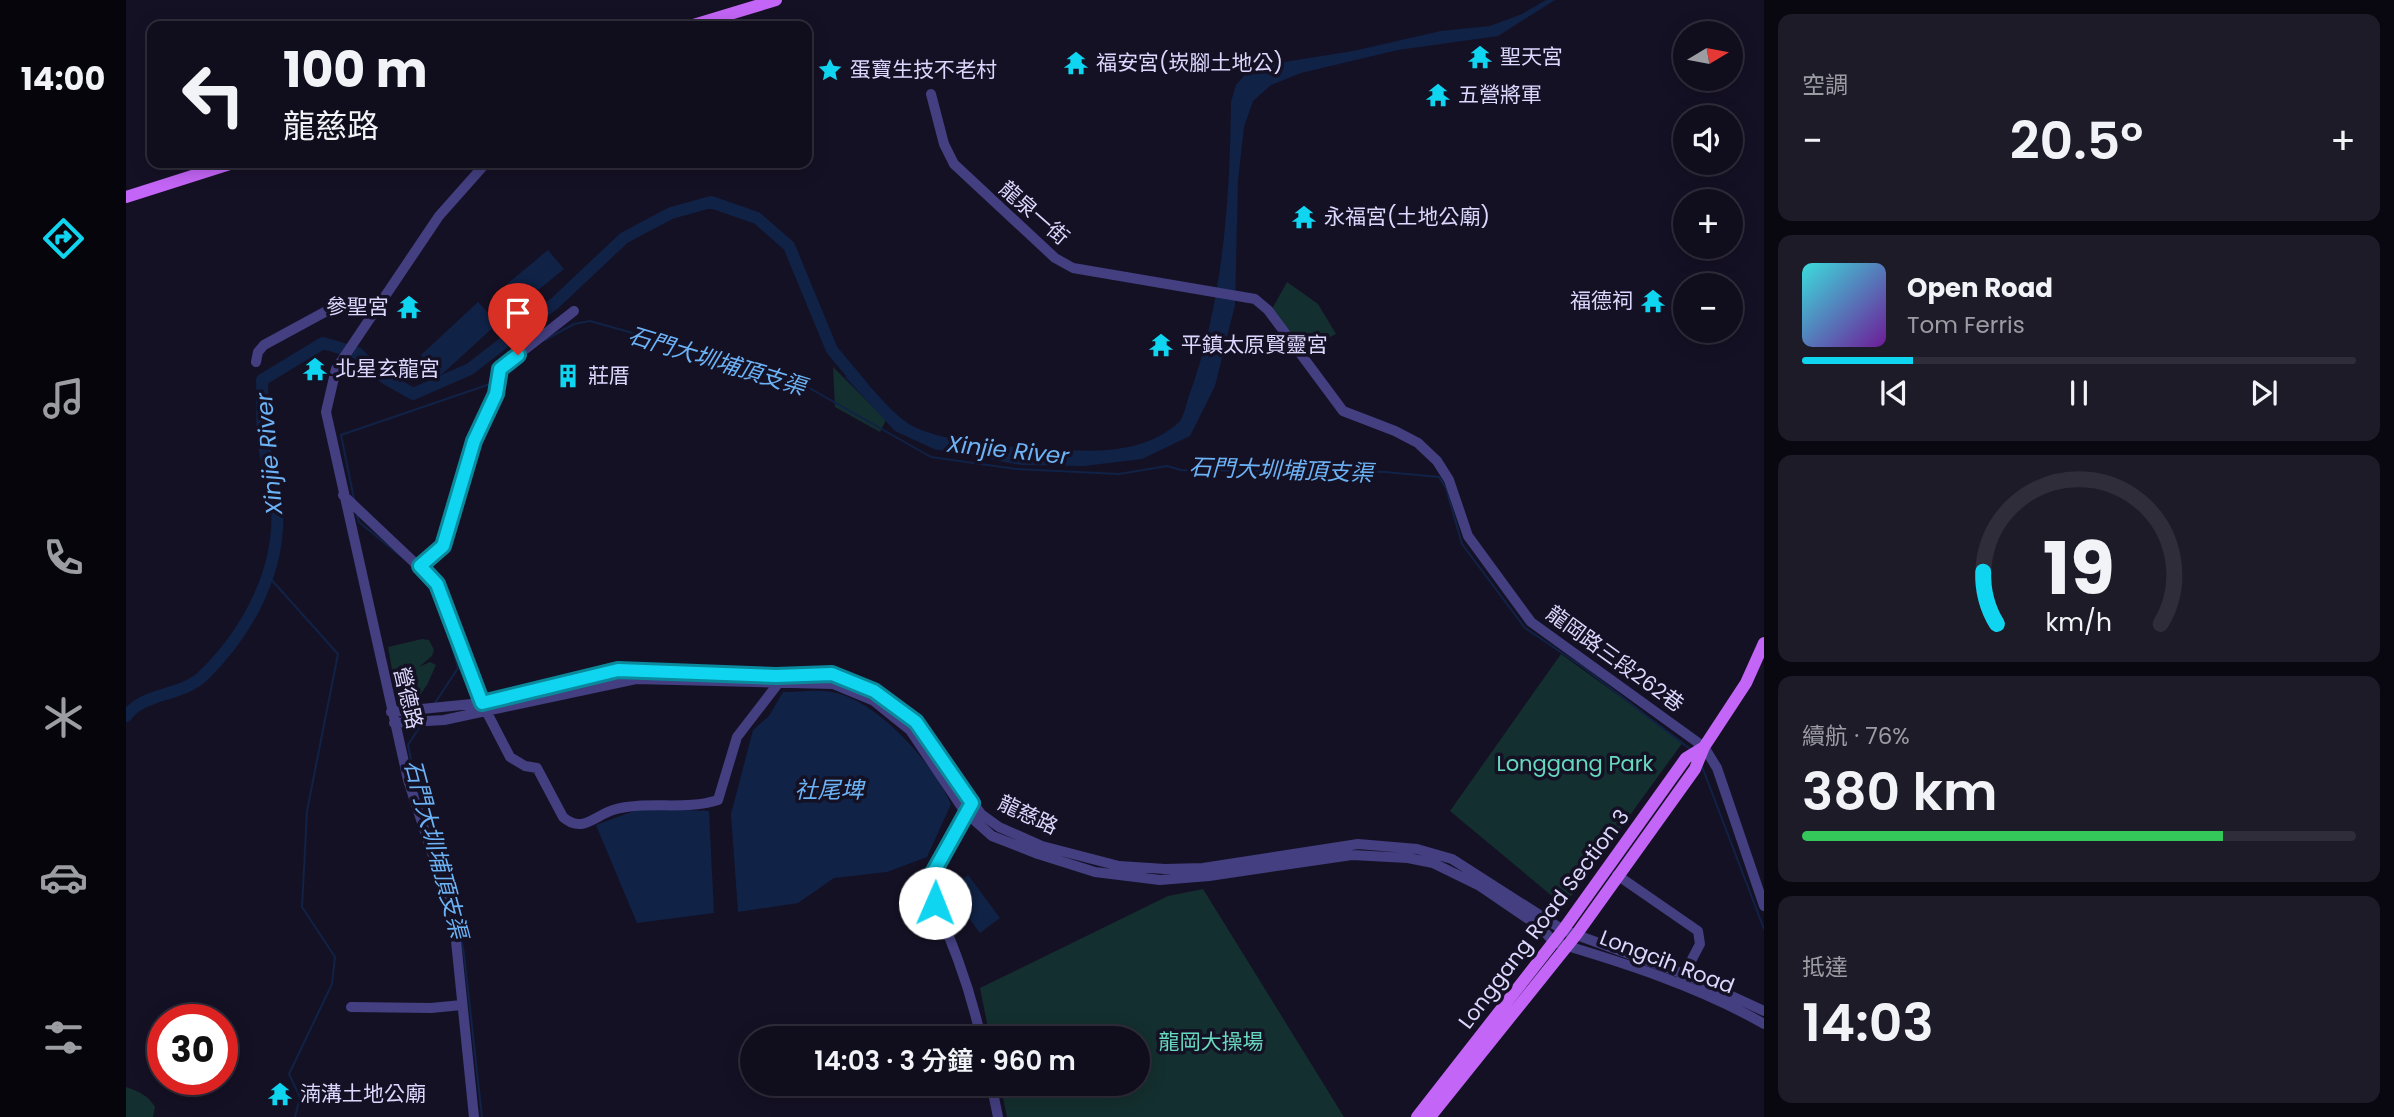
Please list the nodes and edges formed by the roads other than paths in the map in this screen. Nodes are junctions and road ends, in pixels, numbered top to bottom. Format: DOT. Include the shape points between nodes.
graph roads {
  1 [pos="776,0"];
  2 [pos="707,21"];
  3 [pos="931,94"];
  4 [pos="217,168"];
  5 [pos="482,168"];
  6 [pos="126,197"];
  7 [pos="1245,298"];
  8 [pos="573,311"];
  9 [pos="373,314"];
  10 [pos="256,362"];
  11 [pos="343,495"];
  12 [pos="420,566"];
  13 [pos="1764,643"];
  14 [pos="776,681"];
  15 [pos="485,707"];
  16 [pos="391,712"];
  17 [pos="394,723"];
  18 [pos="1704,747"];
  19 [pos="968,808"];
  20 [pos="1040,850"];
  21 [pos="1617,875"];
  22 [pos="1764,906"];
  23 [pos="1563,930"];
  24 [pos="1576,934"];
  25 [pos="1554,942"];
  26 [pos="1567,946"];
  27 [pos="1684,974"];
  28 [pos="1679,985"];
  29 [pos="463,1004"];
  30 [pos="351,1007"];
  31 [pos="1764,1011"];
  32 [pos="1764,1024"];
  33 [pos="978,1026"];
  34 [pos="994,1096"];
  35 [pos="474,1117"];
  36 [pos="998,1117"];
  37 [pos="1417,1117"];
  38 [pos="1430,1117"];
  1 -- 2 [label="main road"];
  3 -- 7 [label="street, 龍泉一街" via="954,164 1055,258 1082,272"];
  4 -- 6 [label="main road"];
  5 -- 9 [label="street" via="439,216"];
  7 -- 18 [label="street, 龍岡路三段262巷" via="1255,299 1268,310 1343,411 1418,443 1437,461 1450,480 1468,536 1531,622"];
  8 -- 12 [label="street" via="500,369 496,394 474,441 443,546"];
  9 -- 10 [label="street" via="354,301 345,301 264,345"];
  9 -- 11 [label="street, 營德路" via="335,369 326,412"];
  11 -- 12 [label="street"];
  11 -- 16 [label="street, 營德路"];
  12 -- 15 [label="street" via="437,584"];
  13 -- 18 [label="main road, Longgang Road Section 3" via="1746,683"];
  14 -- 15 [label="street, 龍慈路" via="618,670"];
  14 -- 15 [label="street" via="737,737 718,800 612,810 579,825 563,817 537,768 510,757"];
  14 -- 19 [label="street, 龍慈路" via="832,674 874,691 916,722"];
  15 -- 16 [label="street, 龍慈路"];
  15 -- 17 [label="street, 龍慈路" via="444,720"];
  16 -- 17 [label="street, 營德路"];
  17 -- 29 [label="street, 營德路" via="414,806 445,889"];
  18 -- 21 [label="main road, Longgang Road Section 3" via="1695,769"];
  18 -- 22 [label="street" via="1717,768"];
  18 -- 23 [label="main road, Longgang Road Section 3" via="1686,758"];
  19 -- 20 [label="street, 龍慈路"];
  19 -- 33 [label="street" via="928,887 969,985"];
  20 -- 23 [label="street, 龍慈路" via="1119,866 1165,869 1203,868 1327,846 1388,844 1451,859"];
  20 -- 25 [label="street, 龍慈路" via="1095,872 1160,880 1352,855 1409,858 1433,863 1480,886 1540,927"];
  21 -- 24 [label="main road, Longgang Road Section 3"];
  21 -- 27 [label="street" via="1702,937"];
  23 -- 24 [label="street, Longcih Road"];
  23 -- 25 [label="main road, Longgang Road Section 3"];
  24 -- 26 [label="main road, Longgang Road Section 3"];
  24 -- 27 [label="street, Longcih Road"];
  25 -- 26 [label="street, Longcih Road"];
  25 -- 37 [label="main road, Longgang Road Section 3"];
  26 -- 28 [label="street, Longcih Road"];
  26 -- 38 [label="main road, Longgang Road Section 3"];
  27 -- 28 [label="street"];
  27 -- 31 [label="street, Longcih Road"];
  28 -- 32 [label="street, Longcih Road"];
  29 -- 30 [label="street"];
  29 -- 35 [label="street, 營德路"];
  34 -- 36 [label="street"];
}
